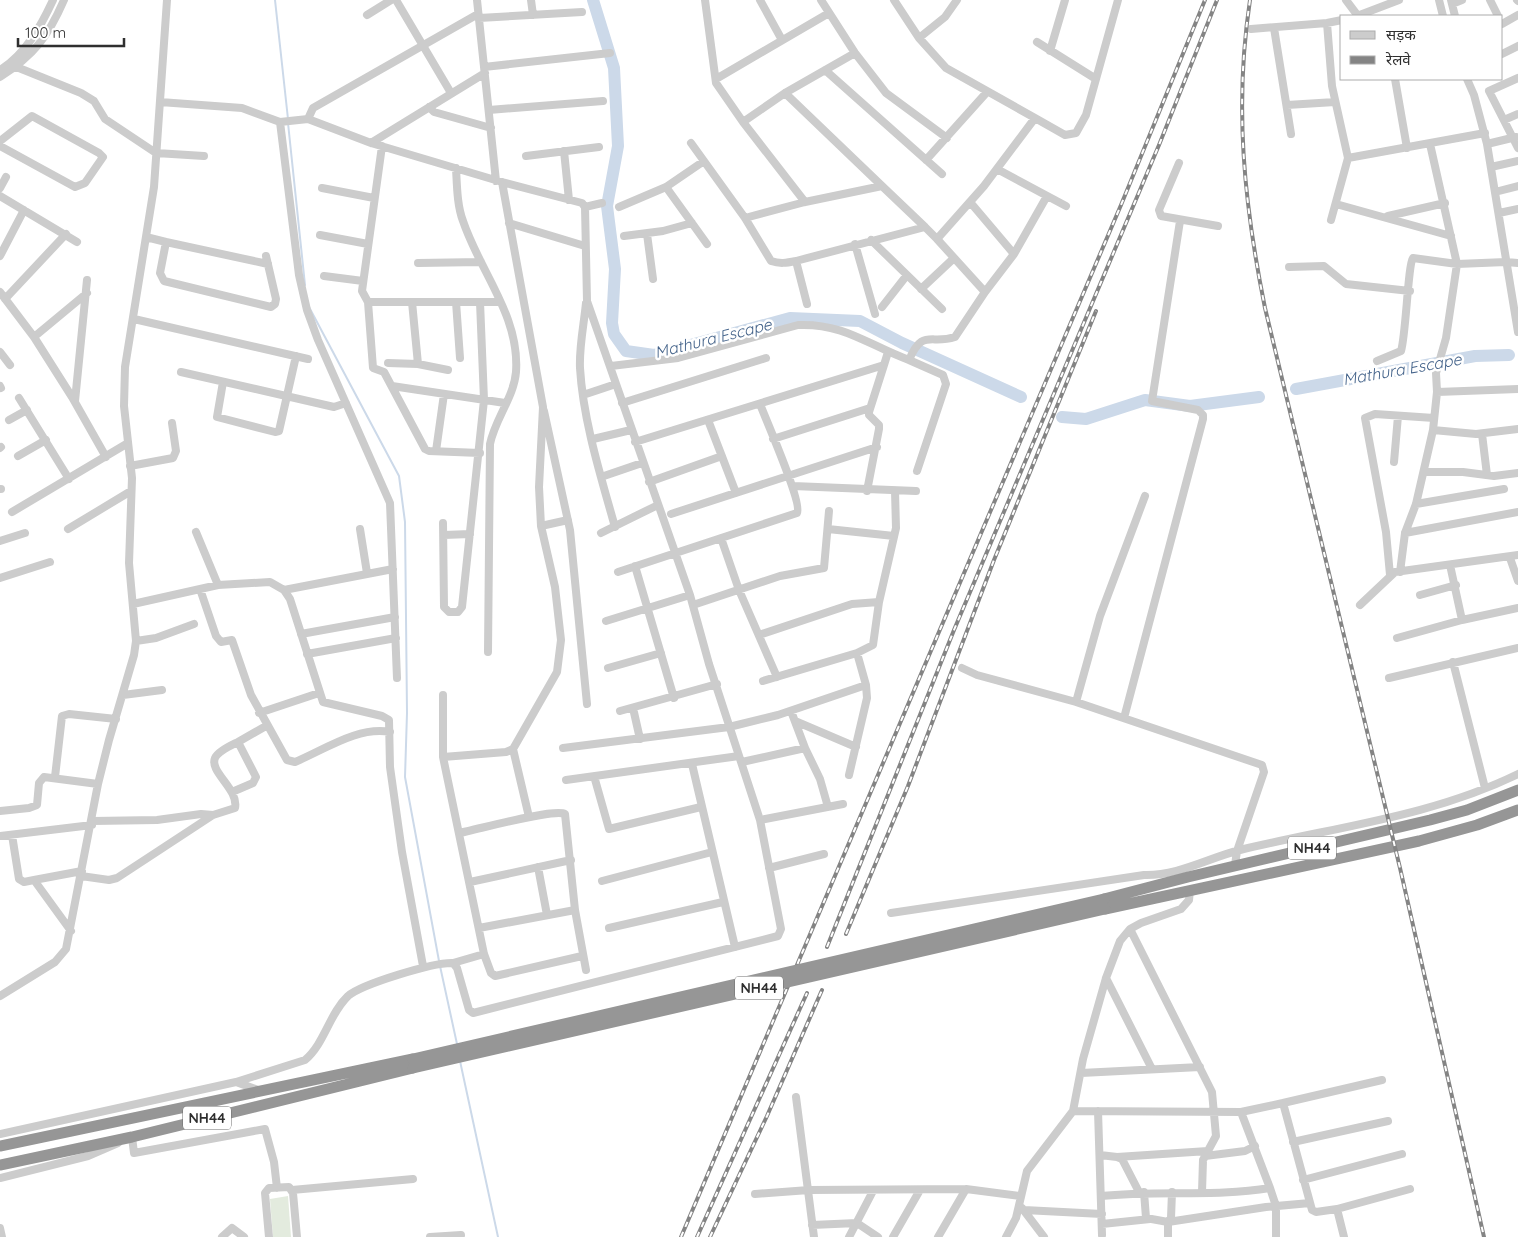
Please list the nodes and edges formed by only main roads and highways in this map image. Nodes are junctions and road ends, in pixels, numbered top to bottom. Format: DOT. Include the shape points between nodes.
graph roads {
  1 [pos="1518,790"];
  2 [pos="1518,810"];
  3 [pos="1105,904"];
  4 [pos="413,1063"];
  5 [pos="0,1146"];
  6 [pos="0,1165"];
  1 -- 3 [label="highway, NH44" via="1467,810 1236,865"];
  2 -- 3 [label="highway, NH44" via="1420,842 1190,890"];
  3 -- 4 [label="highway, NH44, bridge"];
  4 -- 5 [label="highway, NH44"];
  4 -- 6 [label="highway, NH44" via="132,1137"];
}
